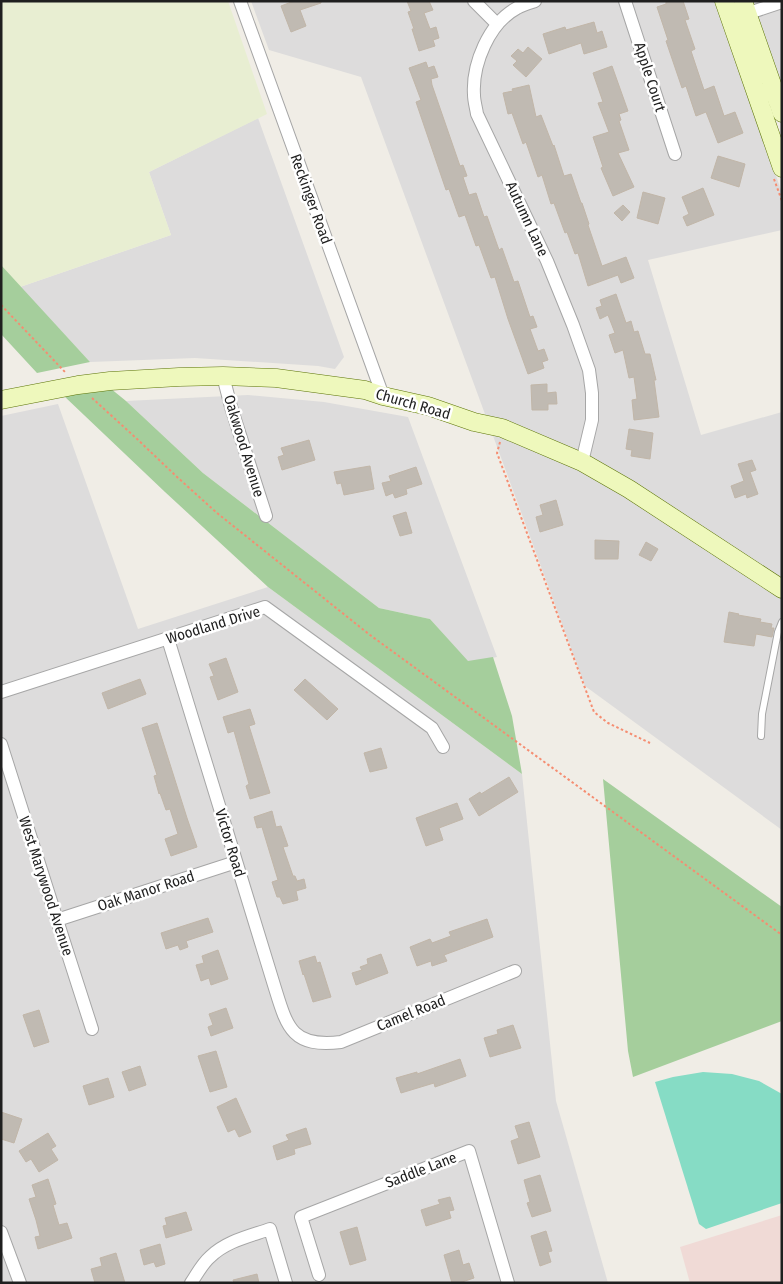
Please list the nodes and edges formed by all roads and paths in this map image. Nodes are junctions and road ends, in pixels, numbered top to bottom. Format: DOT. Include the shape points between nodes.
graph roads {
  1 [pos="240,1"];
  2 [pos="474,1"];
  3 [pos="535,1"];
  4 [pos="625,1"];
  5 [pos="724,1"];
  6 [pos="782,2"];
  7 [pos="745,7"];
  8 [pos="730,18"];
  9 [pos="497,24"];
  10 [pos="782,113"];
  11 [pos="675,154"];
  12 [pos="782,168"];
  13 [pos="1,305"];
  14 [pos="223,376"];
  15 [pos="78,386"];
  16 [pos="383,396"];
  17 [pos="1,400"];
  18 [pos="502,428"];
  19 [pos="582,462"];
  20 [pos="266,516"];
  21 [pos="782,589"];
  22 [pos="782,622"];
  23 [pos="168,638"];
  24 [pos="1,692"];
  25 [pos="761,736"];
  26 [pos="650,743"];
  27 [pos="1,744"];
  28 [pos="443,747"];
  29 [pos="236,862"];
  30 [pos="56,920"];
  31 [pos="782,935"];
  32 [pos="515,971"];
  33 [pos="92,1028"];
  34 [pos="304,1040"];
  35 [pos="1,1232"];
  36 [pos="319,1275"];
  37 [pos="20,1283"];
  38 [pos="191,1283"];
  39 [pos="286,1283"];
  40 [pos="508,1283"];
  1 -- 16 [label="street, Reckinger Road"];
  2 -- 9 [label="street"];
  3 -- 9 [label="street, Autumn Lane" via="516,8"];
  4 -- 11 [label="street, Apple Court"];
  5 -- 8 [label="street"];
  6 -- 7 [label="street"];
  7 -- 8 [label="street"];
  7 -- 10 [label="street"];
  8 -- 12 [label="street"];
  9 -- 19 [label="street, Autumn Lane" via="480,57 475,76 477,114 547,261 589,370 592,420"];
  13 -- 15 [label="path"];
  14 -- 15 [label="street, Church Road" via="110,381"];
  14 -- 16 [label="street, Church Road" via="344,386"];
  14 -- 20 [label="street, Oakwood Avenue"];
  15 -- 17 [label="street, Church Road"];
  15 -- 31 [label="path" via="217,513 370,635"];
  16 -- 18 [label="street, Church Road"];
  18 -- 19 [label="street, Church Road"];
  18 -- 26 [label="path" via="497,453 594,712 608,723"];
  19 -- 21 [label="street, Church Road"];
  22 -- 25 [label="lane" via="762,714"];
  23 -- 24 [label="street, Woodland Drive"];
  23 -- 28 [label="street, Woodland Drive" via="265,607 432,728"];
  23 -- 29 [label="street, Victor Road"];
  27 -- 30 [label="street, West Marywood Avenue"];
  29 -- 30 [label="street, Oak Manor Road"];
  29 -- 34 [label="street, Victor Road" via="283,1015 291,1029"];
  30 -- 33 [label="street, West Marywood Avenue"];
  32 -- 34 [label="street, Camel Road" via="341,1042 324,1044"];
  35 -- 37 [label="street"];
  36 -- 40 [label="street, Saddle Lane" via="302,1216 469,1151"];
  38 -- 39 [label="street" via="210,1256 242,1238 270,1229"];
}
